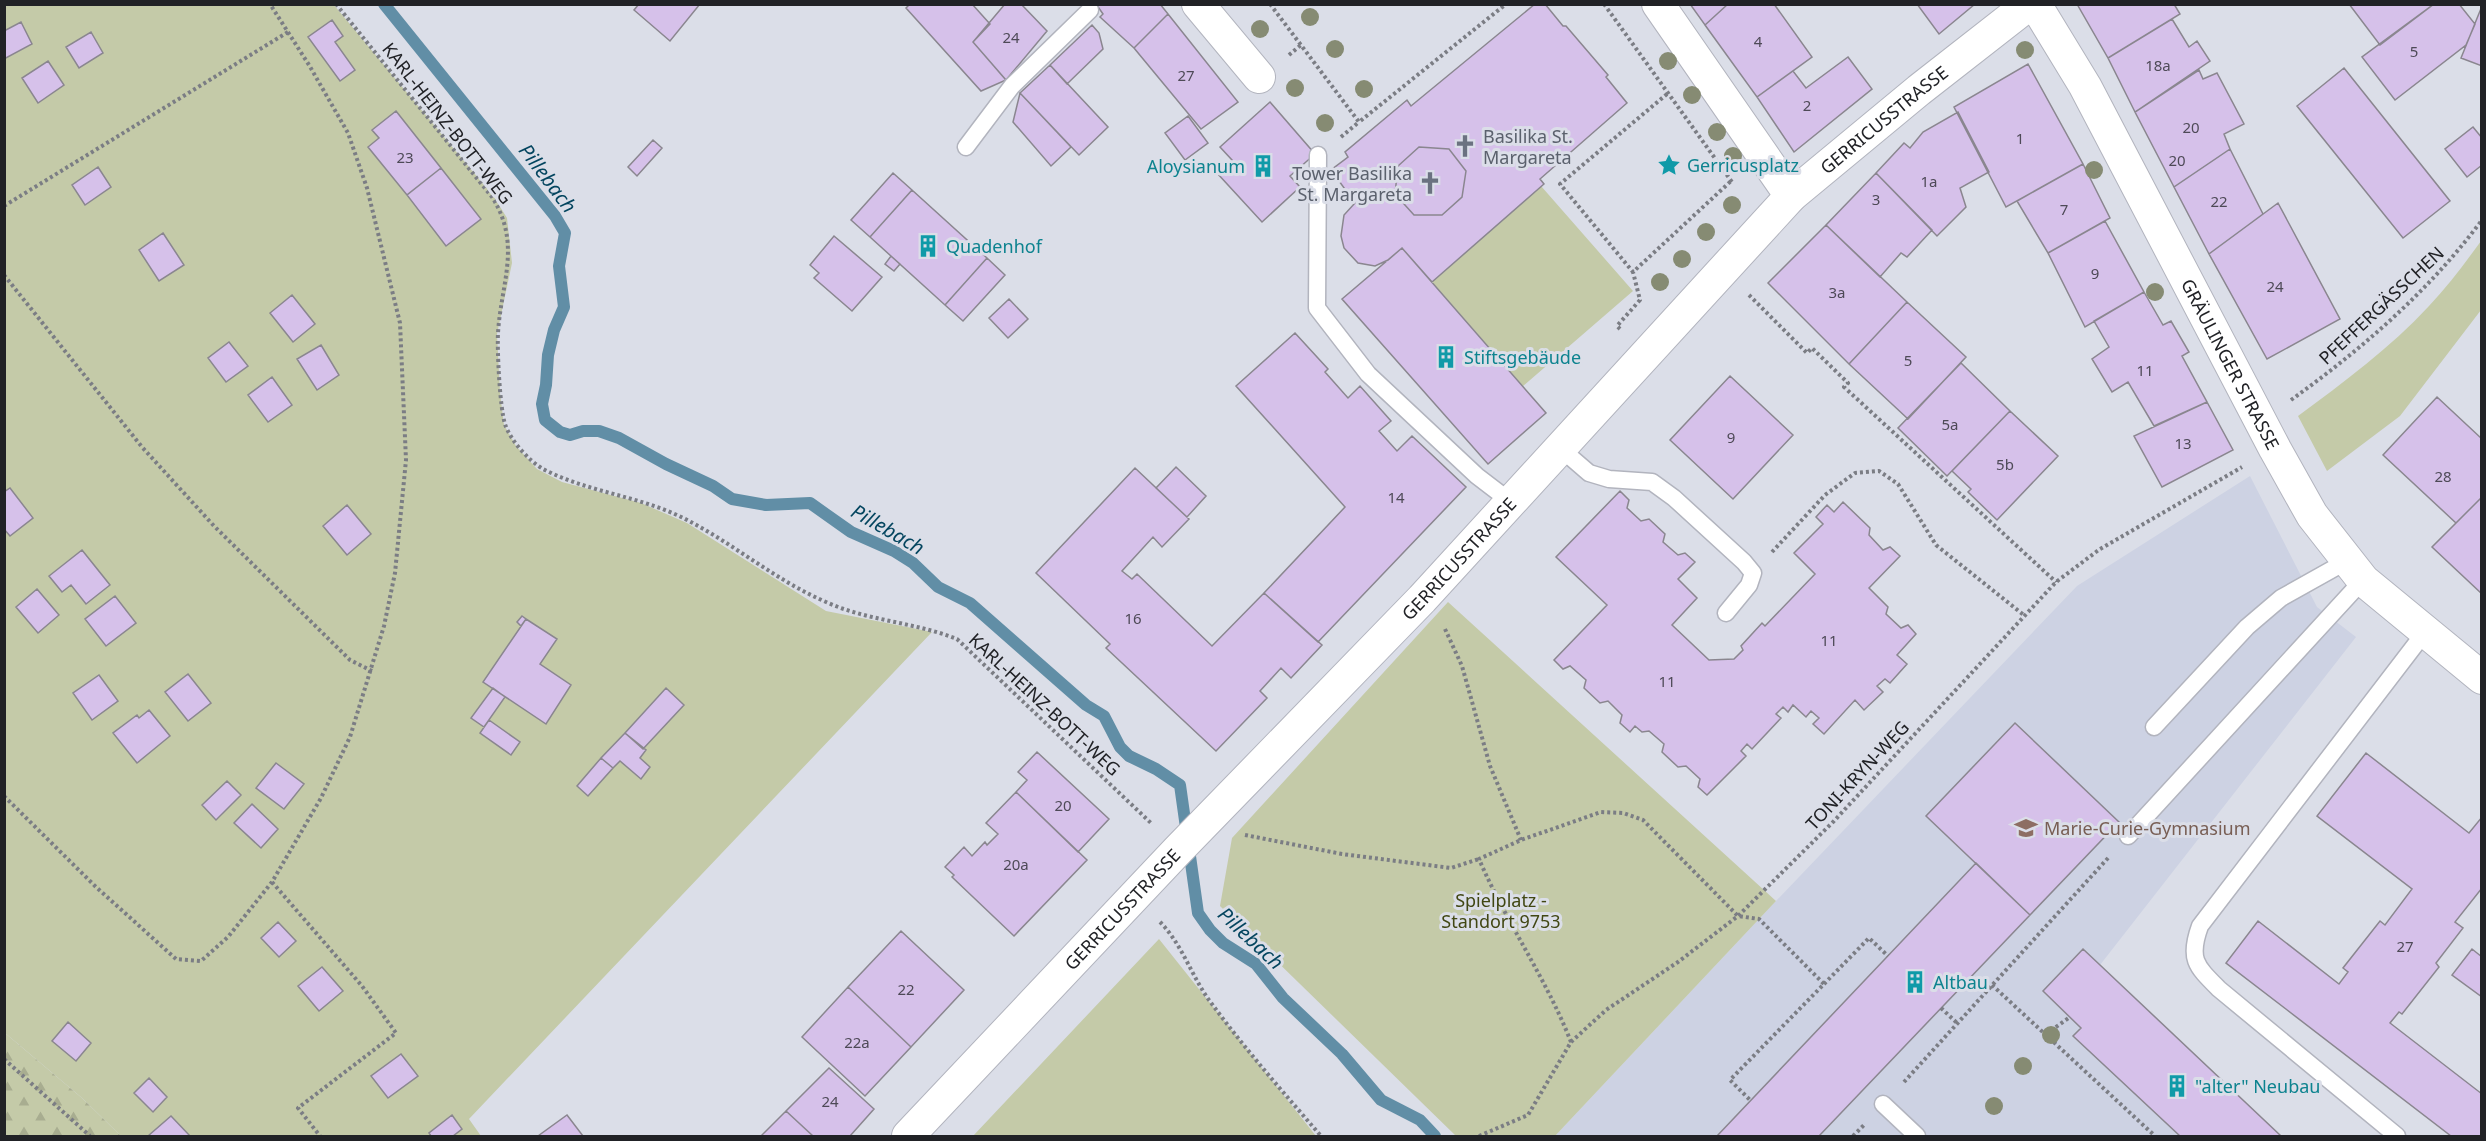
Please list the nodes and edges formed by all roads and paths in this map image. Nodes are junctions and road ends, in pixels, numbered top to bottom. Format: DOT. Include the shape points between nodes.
graph roads {
  1 [pos="270,4"];
  2 [pos="336,4"];
  3 [pos="1198,4"];
  4 [pos="1270,4"];
  5 [pos="1506,4"];
  6 [pos="1658,4"];
  7 [pos="2030,4"];
  8 [pos="2035,4"];
  9 [pos="1090,10"];
  10 [pos="288,32"];
  11 [pos="1259,77"];
  12 [pos="1667,94"];
  13 [pos="966,147"];
  14 [pos="1318,155"];
  15 [pos="1731,181"];
  16 [pos="1791,196"];
  17 [pos="4,206"];
  18 [pos="2481,220"];
  19 [pos="1724,270"];
  20 [pos="4,275"];
  21 [pos="2259,418"];
  22 [pos="1560,448"];
  23 [pos="2275,449"];
  24 [pos="1511,502"];
  25 [pos="2355,571"];
  26 [pos="1753,573"];
  27 [pos="2056,582"];
  28 [pos="1422,599"];
  29 [pos="1726,613"];
  30 [pos="2025,616"];
  31 [pos="2425,632"];
  32 [pos="372,671"];
  33 [pos="2481,678"];
  34 [pos="2154,727"];
  35 [pos="4,796"];
  36 [pos="1212,816"];
  37 [pos="2128,836"];
  38 [pos="1521,840"];
  39 [pos="1182,847"];
  40 [pos="1479,859"];
  41 [pos="272,882"];
  42 [pos="1135,896"];
  43 [pos="1738,916"];
  44 [pos="1888,956"];
  45 [pos="1824,984"];
  46 [pos="1992,985"];
  47 [pos="1941,1008"];
  48 [pos="2070,1017"];
  49 [pos="1957,1023"];
  50 [pos="2046,1034"];
  51 [pos="1571,1042"];
  52 [pos="4,1059"];
  53 [pos="1751,1101"];
  54 [pos="1883,1104"];
  55 [pos="90,1137"];
  56 [pos="320,1137"];
  57 [pos="908,1137"];
  58 [pos="1321,1137"];
  59 [pos="1479,1137"];
  60 [pos="1853,1137"];
  61 [pos="1917,1137"];
  62 [pos="2155,1137"];
  63 [pos="2397,1137"];
  1 -- 10 [label="path"];
  2 -- 39 [label="path, KARL-HEINZ-BOTT-WEG" via="505,218 508,264 498,334 502,393 505,425 526,455 541,468 565,478 644,501 688,520 826,602 957,639"];
  3 -- 11 [label="street"];
  4 -- 5 [label="path" via="1359,122"];
  6 -- 16 [label="street"];
  7 -- 16 [label="street, GERRICUSSTRASSE"];
  8 -- 21 [label="street, GRÄULINGER STRASSE" via="2085,86"];
  9 -- 13 [label="lane" via="1012,86"];
  10 -- 17 [label="path"];
  10 -- 32 [label="path" via="348,133 367,188 400,323 406,460 402,514 395,573"];
  12 -- 15 [label="path" via="1560,184 1633,272"];
  14 -- 24 [label="lane" via="1317,308 1368,374 1477,476"];
  16 -- 19 [label="street, GERRICUSSTRASSE"];
  18 -- 21 [label="path, PFEFFERGÄSSCHEN" via="2431,282 2342,364 2282,407"];
  19 -- 22 [label="street, GERRICUSSTRASSE"];
  19 -- 27 [label="path" via="1807,353 1812,348 1848,383 1844,387"];
  20 -- 32 [label="path" via="142,447 214,526 351,660"];
  21 -- 23 [label="street, GRÄULINGER STRASSE"];
  22 -- 24 [label="street, GERRICUSSTRASSE"];
  22 -- 26 [label="lane" via="1589,473 1652,482"];
  23 -- 25 [label="street, GRÄULINGER STRASSE" via="2312,515"];
  23 -- 27 [label="path, TONI-KRYN-WEG" via="2100,549"];
  24 -- 28 [label="street, GERRICUSSTRASSE"];
  25 -- 31 [label="street, GRÄULINGER STRASSE"];
  25 -- 34 [label="lane" via="2281,598 2247,627"];
  25 -- 37 [label="lane"];
  26 -- 29 [label="lane" via="1749,585"];
  26 -- 30 [label="path" via="1825,495 1855,473 1879,471 1898,484 1936,545"];
  27 -- 30 [label="path, TONI-KRYN-WEG"];
  28 -- 36 [label="street, GERRICUSSTRASSE"];
  28 -- 38 [label="path" via="1438,616 1462,666 1491,766"];
  30 -- 43 [label="path, TONI-KRYN-WEG" via="1834,821"];
  31 -- 33 [label="street, GRÄULINGER STRASSE"];
  31 -- 63 [label="lane" via="2200,926 2193,945 2199,970"];
  32 -- 41 [label="path" via="350,737 326,788"];
  35 -- 41 [label="path" via="176,959 201,961 228,937"];
  36 -- 39 [label="street, GERRICUSSTRASSE"];
  36 -- 40 [label="path" via="1247,837 1342,854 1451,868"];
  37 -- 46 [label="path"];
  38 -- 40 [label="path"];
  38 -- 43 [label="path" via="1601,812 1623,813 1643,820"];
  39 -- 42 [label="street, GERRICUSSTRASSE"];
  40 -- 51 [label="path" via="1557,1005"];
  41 -- 56 [label="path" via="362,986 396,1033 298,1108"];
  42 -- 57 [label="street, GERRICUSSTRASSE"];
  42 -- 58 [label="path" via="1171,933 1207,998"];
  43 -- 45 [label="path" via="1759,919"];
  43 -- 51 [label="path, TONI-KRYN-WEG" via="1605,1010"];
  44 -- 45 [label="path" via="1869,938"];
  45 -- 53 [label="path" via="1730,1080"];
  46 -- 49 [label="path"];
  46 -- 50 [label="path"];
  47 -- 49 [label="path"];
  48 -- 50 [label="path"];
  49 -- 54 [label="path"];
  50 -- 62 [label="path"];
  51 -- 59 [label="path, TONI-KRYN-WEG" via="1528,1115"];
  52 -- 55 [label="path"];
  54 -- 60 [label="path"];
  54 -- 61 [label="lane"];
}
